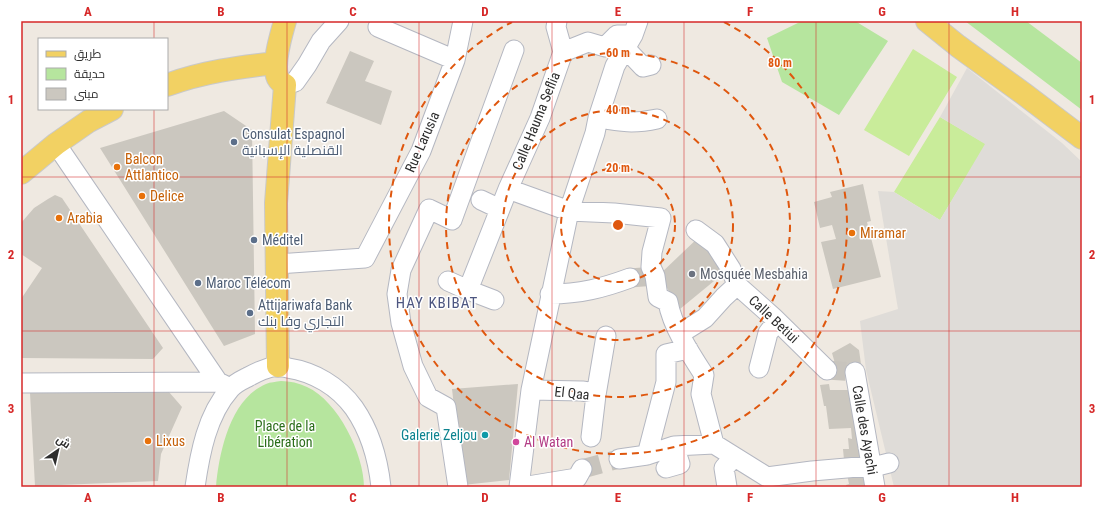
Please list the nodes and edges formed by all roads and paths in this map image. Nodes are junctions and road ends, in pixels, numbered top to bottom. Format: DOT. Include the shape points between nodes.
graph roads {
  1 [pos="286,21"];
  2 [pos="339,21"];
  3 [pos="463,21"];
  4 [pos="557,21"];
  5 [pos="927,21"];
  6 [pos="378,27"];
  7 [pos="632,35"];
  8 [pos="514,50"];
  9 [pos="563,52"];
  10 [pos="455,60"];
  11 [pos="276,63"];
  12 [pos="651,65"];
  13 [pos="168,85"];
  14 [pos="285,85"];
  15 [pos="110,110"];
  16 [pos="598,118"];
  17 [pos="657,120"];
  18 [pos="1082,138"];
  19 [pos="56,144"];
  20 [pos="21,173"];
  21 [pos="508,189"];
  22 [pos="481,200"];
  23 [pos="500,209"];
  24 [pos="568,211"];
  25 [pos="696,230"];
  26 [pos="277,264"];
  27 [pos="630,278"];
  28 [pos="448,281"];
  29 [pos="737,285"];
  30 [pos="468,290"];
  31 [pos="550,294"];
  32 [pos="494,300"];
  33 [pos="777,321"];
  34 [pos="606,336"];
  35 [pos="684,341"];
  36 [pos="278,366"];
  37 [pos="759,368"];
  38 [pos="827,370"];
  39 [pos="855,372"];
  40 [pos="21,383"];
  41 [pos="224,385"];
  42 [pos="531,390"];
  43 [pos="596,394"];
  44 [pos="591,437"];
  45 [pos="714,444"];
  46 [pos="674,446"];
  47 [pos="647,455"];
  48 [pos="734,457"];
  49 [pos="619,459"];
  50 [pos="880,465"];
  51 [pos="666,468"];
  52 [pos="582,469"];
  53 [pos="768,482"];
  54 [pos="195,487"];
  55 [pos="381,487"];
  56 [pos="458,487"];
  57 [pos="520,487"];
  58 [pos="727,487"];
  59 [pos="875,487"];
  1 -- 11 [label="main road"];
  2 -- 14 [label="street" via="321,42 294,82"];
  3 -- 10 [label="street, Rue Larusia"];
  4 -- 9 [label="street" via="556,27"];
  5 -- 18 [label="main road"];
  6 -- 10 [label="street"];
  7 -- 9 [label="street" via="618,35 605,47 588,42"];
  7 -- 12 [label="street" via="643,67"];
  7 -- 16 [label="street" via="615,66"];
  8 -- 56 [label="street" via="452,220 429,209 401,270 397,294 401,323 413,366 428,397 446,407"];
  9 -- 21 [label="street, Calle Hauma Seflia" via="540,118"];
  10 -- 26 [label="street, Rue Larusia" via="420,151 365,258"];
  11 -- 13 [label="main road" via="227,69"];
  11 -- 14 [label="main road" via="277,76"];
  14 -- 26 [label="main road" via="276,203"];
  15 -- 19 [label="main road"];
  16 -- 17 [label="street" via="626,123"];
  16 -- 24 [label="street"];
  19 -- 20 [label="main road"];
  19 -- 41 [label="street"];
  21 -- 23 [label="street, Calle Hauma Seflia"];
  21 -- 24 [label="street"];
  22 -- 23 [label="street"];
  23 -- 30 [label="street, Calle Hauma Seflia" via="479,242"];
  24 -- 31 [label="street"];
  24 -- 35 [label="street" via="661,218 652,252 651,267 658,297 668,302 670,313"];
  25 -- 29 [label="street, Calle Betiui" via="715,244 731,269"];
  26 -- 36 [label="main road"];
  27 -- 31 [label="street" via="606,287 572,294"];
  28 -- 30 [label="street"];
  29 -- 33 [label="street, Calle Betiui"];
  29 -- 35 [label="street"];
  30 -- 32 [label="street"];
  31 -- 42 [label="street"];
  33 -- 37 [label="street" via="768,333"];
  33 -- 38 [label="street, Calle Betiui"];
  34 -- 43 [label="street"];
  35 -- 45 [label="street" via="704,375 701,394"];
  35 -- 47 [label="street" via="666,354 666,382"];
  36 -- 41 [label="street"];
  36 -- 55 [label="street" via="312,374 327,382 354,408 369,437 379,469"];
  39 -- 50 [label="street, Calle des Ayachi"];
  40 -- 41 [label="street"];
  41 -- 54 [label="street" via="203,442"];
  42 -- 43 [label="street, El Qaa" via="582,391"];
  42 -- 57 [label="street"];
  43 -- 44 [label="street, El Qaa"];
  45 -- 46 [label="street"];
  45 -- 48 [label="street"];
  46 -- 47 [label="street"];
  46 -- 51 [label="street" via="680,464"];
  47 -- 49 [label="street"];
  48 -- 53 [label="street"];
  48 -- 58 [label="street" via="724,468"];
  50 -- 53 [label="street" via="812,471"];
  50 -- 59 [label="street, Calle des Ayachi"];
  52 -- 57 [label="street" via="577,478"];
}
